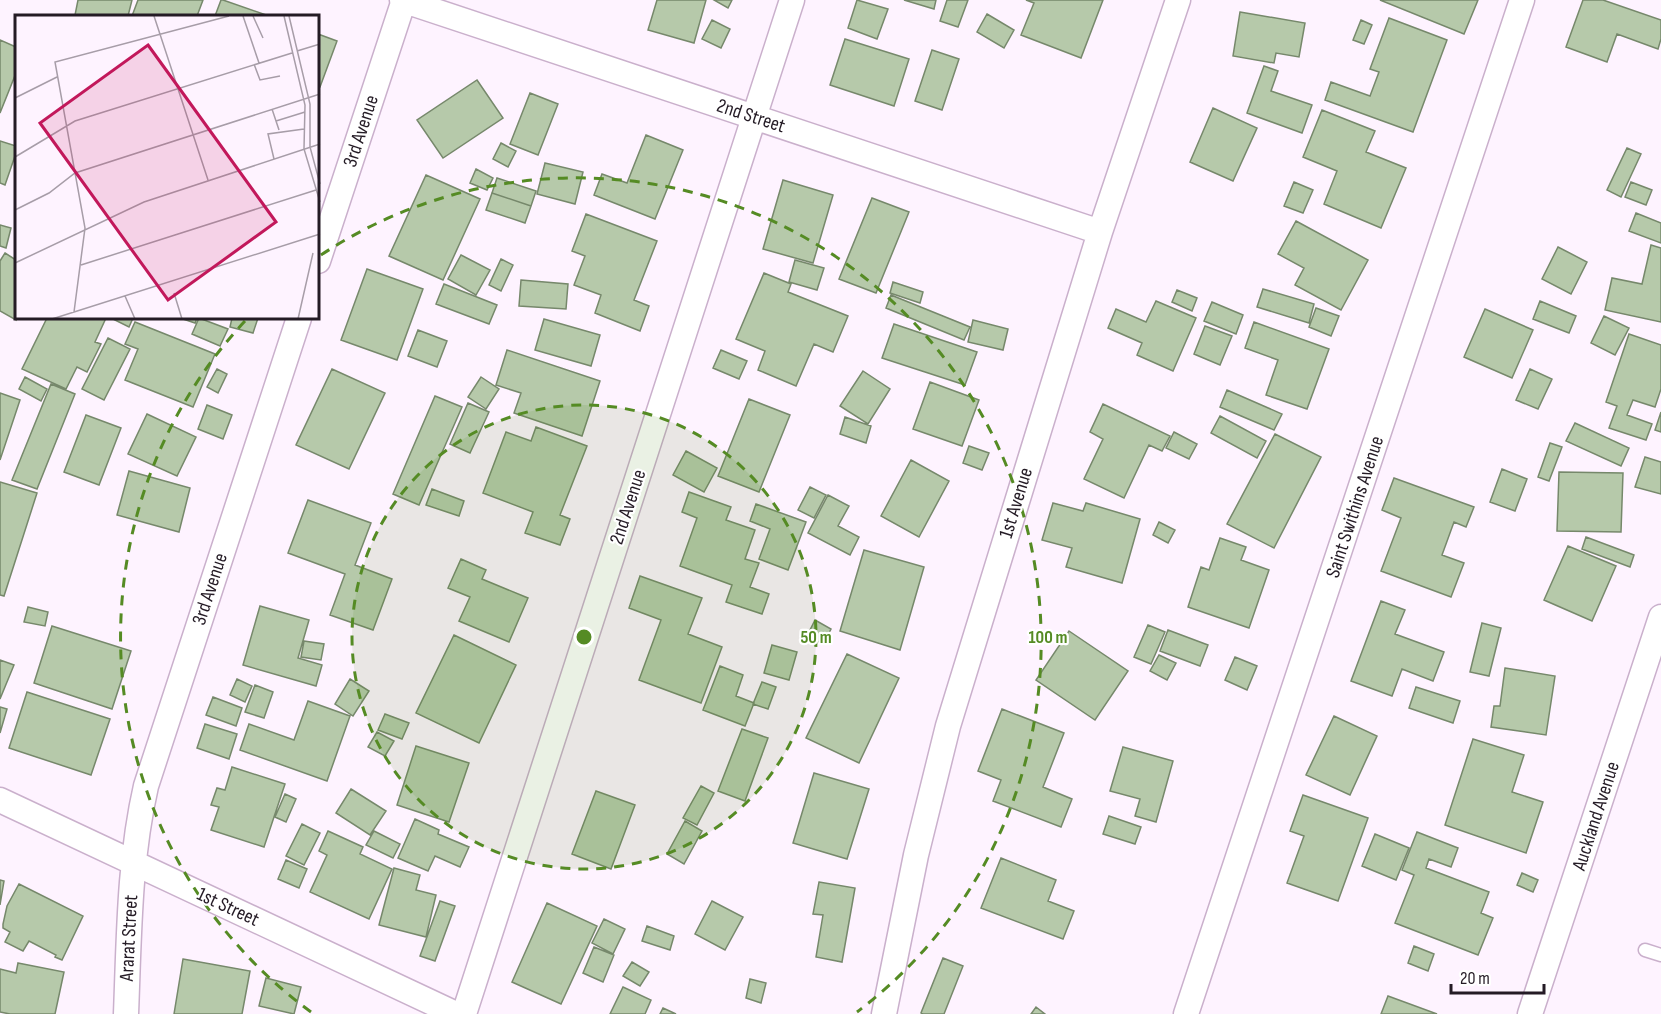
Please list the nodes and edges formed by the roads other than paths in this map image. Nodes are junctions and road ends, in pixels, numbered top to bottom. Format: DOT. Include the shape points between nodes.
graph roads {
  1 [pos="403,0"];
  2 [pos="792,0"];
  3 [pos="1178,0"];
  4 [pos="1522,0"];
  5 [pos="753,117"];
  6 [pos="1100,232"];
  7 [pos="320,255"];
  8 [pos="298,320"];
  9 [pos="1661,617"];
  10 [pos="0,800"];
  11 [pos="133,863"];
  12 [pos="1646,950"];
  13 [pos="1661,955"];
  14 [pos="126,1014"];
  15 [pos="456,1014"];
  16 [pos="464,1014"];
  17 [pos="884,1014"];
  18 [pos="1186,1014"];
  19 [pos="1530,1014"];
  1 -- 5 [label="street, 2nd Street"];
  1 -- 7 [label="street, 3rd Avenue"];
  2 -- 5 [label="street, 2nd Avenue"];
  3 -- 6 [label="street, 1st Avenue"];
  4 -- 18 [label="street, Saint Swithins Avenue"];
  5 -- 6 [label="street, 2nd Street"];
  5 -- 16 [label="street, 2nd Avenue"];
  6 -- 17 [label="street, 1st Avenue" via="948,726 916,855"];
  8 -- 11 [label="street, 3rd Avenue" via="146,786"];
  9 -- 19 [label="street, Auckland Avenue"];
  10 -- 11 [label="street, 1st Street"];
  11 -- 14 [label="street, Ararat Street"];
  11 -- 15 [label="street, 1st Street"];
  12 -- 13 [label="lane"];
}
